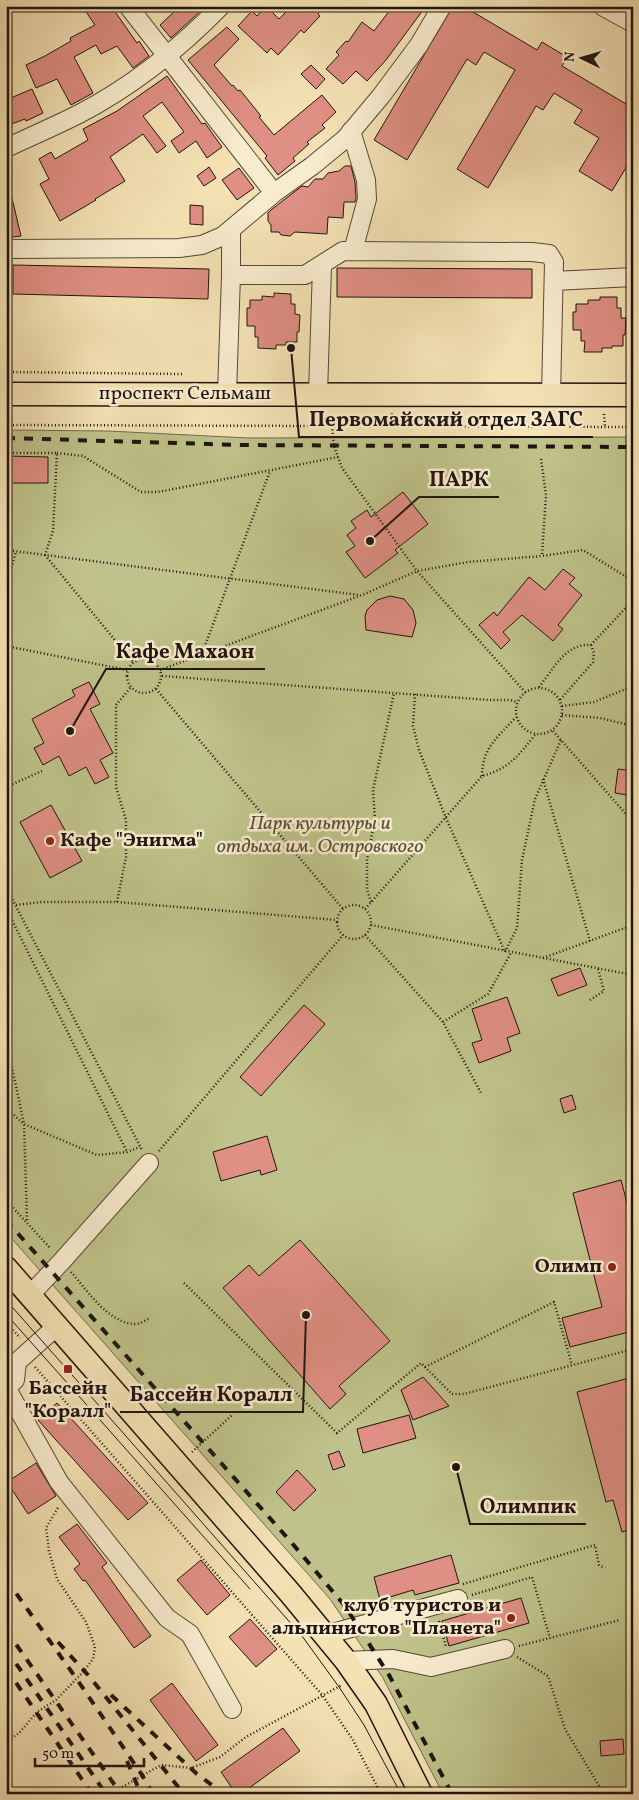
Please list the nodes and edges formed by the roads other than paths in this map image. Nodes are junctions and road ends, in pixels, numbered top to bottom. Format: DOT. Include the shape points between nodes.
graph roads {
  1 [pos="128,6"];
  2 [pos="221,6"];
  3 [pos="442,6"];
  4 [pos="602,6"];
  5 [pos="633,23"];
  6 [pos="166,56"];
  7 [pos="351,131"];
  8 [pos="6,148"];
  9 [pos="274,193"];
  10 [pos="231,229"];
  11 [pos="6,248"];
  12 [pos="353,251"];
  13 [pos="322,266"];
  14 [pos="231,275"];
  15 [pos="633,277"];
  16 [pos="554,281"];
  17 [pos="6,394"];
  18 [pos="228,394"];
  19 [pos="318,394"];
  20 [pos="633,395"];
  21 [pos="552,396"];
  22 [pos="6,406"];
  23 [pos="633,409"];
  24 [pos="149,1163"];
  25 [pos="6,1268"];
  26 [pos="30,1295"];
  27 [pos="58,1326"];
  28 [pos="6,1389"];
  29 [pos="461,1598"];
  30 [pos="325,1635"];
  31 [pos="505,1649"];
  32 [pos="351,1668"];
  33 [pos="232,1709"];
  34 [pos="421,1794"];
  1 -- 6 [label="street"];
  2 -- 6 [label="street"];
  3 -- 7 [label="street" via="419,45"];
  4 -- 5 [label="street"];
  6 -- 8 [label="street" via="80,114"];
  6 -- 9 [label="street"];
  7 -- 9 [label="street" via="312,166"];
  7 -- 12 [label="street" via="366,180 367,199"];
  9 -- 10 [label="street"];
  10 -- 11 [label="street" via="202,245 179,248"];
  10 -- 14 [label="street"];
  12 -- 13 [label="street" via="343,251"];
  12 -- 16 [label="street" via="550,254 554,262"];
  13 -- 14 [label="street" via="305,275"];
  13 -- 19 [label="street"];
  14 -- 18 [label="street"];
  15 -- 16 [label="street"];
  16 -- 21 [label="street"];
  17 -- 18 [label="main road, проспект Сельмаш"];
  18 -- 19 [label="main road, проспект Сельмаш"];
  19 -- 21 [label="main road, проспект Сельмаш"];
  20 -- 21 [label="main road, проспект Сельмаш"];
  22 -- 23 [label="main road, проспект Сельмаш"];
  24 -- 26 [label="street"];
  25 -- 26 [label="main road"];
  26 -- 27 [label="main road"];
  27 -- 28 [label="street" via="17,1362 14,1380"];
  27 -- 30 [label="main road"];
  28 -- 33 [label="street" via="59,1482 167,1618 190,1634"];
  29 -- 30 [label="street"];
  30 -- 32 [label="main road"];
  31 -- 32 [label="street" via="430,1667 393,1659"];
  32 -- 34 [label="main road" via="376,1704"];
}
